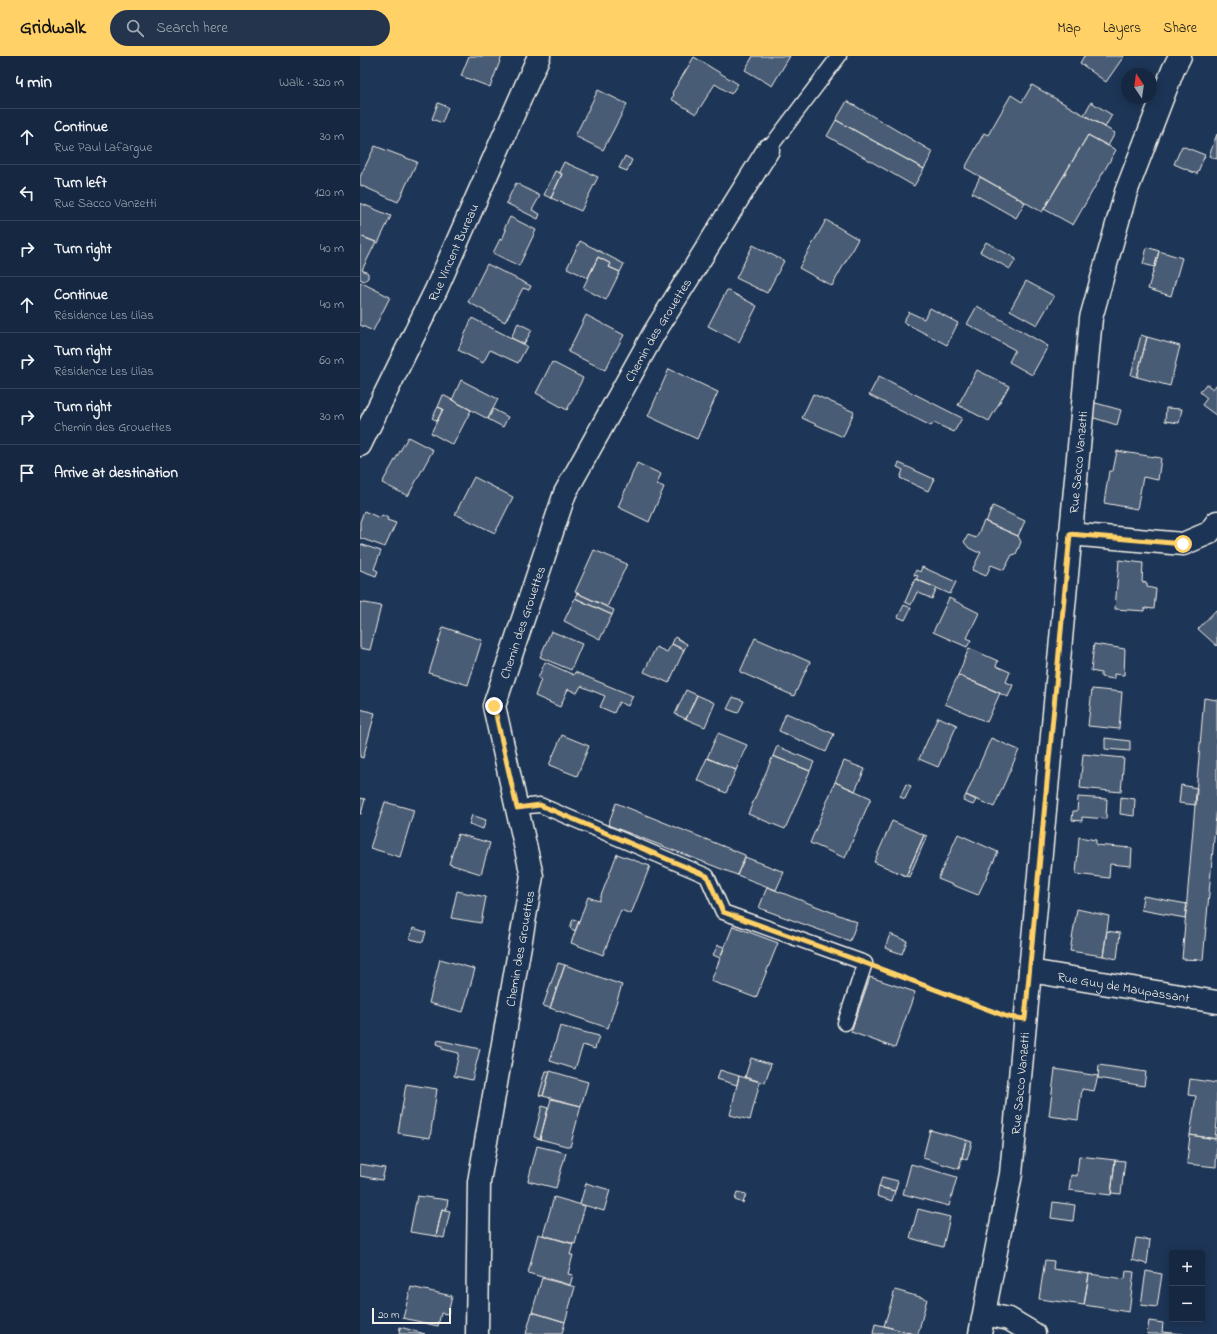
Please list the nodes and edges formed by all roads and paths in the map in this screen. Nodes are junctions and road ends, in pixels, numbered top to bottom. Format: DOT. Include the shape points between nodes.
graph roads {
  1 [pos="539,56"];
  2 [pos="839,56"];
  3 [pos="1180,56"];
  4 [pos="768,150"];
  5 [pos="360,445"];
  6 [pos="1217,522"];
  7 [pos="1070,534"];
  8 [pos="517,808"];
  9 [pos="865,963"];
  10 [pos="1030,971"];
  11 [pos="1217,1002"];
  12 [pos="1025,1019"];
  13 [pos="845,1023"];
  14 [pos="982,1324"];
  15 [pos="477,1334"];
  16 [pos="1034,1334"];
  1 -- 5 [label="street, Rue Vincent Bureau" via="436,290"];
  2 -- 4 [label="lane, Chemin des Grouettes"];
  3 -- 7 [label="street, Rue Sacco Vanzetti" via="1126,192 1091,318"];
  4 -- 8 [label="street, Chemin des Grouettes" via="654,333 565,493 494,706"];
  6 -- 7 [label="street" via="1209,533 1183,544"];
  7 -- 10 [label="street, Rue Sacco Vanzetti"];
  8 -- 9 [label="lane" via="540,805 707,876 723,912"];
  8 -- 15 [label="street, Chemin des Grouettes" via="532,876 479,1182"];
  9 -- 12 [label="path" via="1008,1017"];
  9 -- 13 [label="lane"];
  10 -- 11 [label="street, Rue Guy de Maupassant"];
  10 -- 12 [label="street, Rue Sacco Vanzetti"];
  12 -- 14 [label="street, Rue Sacco Vanzetti" via="1011,1174"];
  14 -- 16 [label="street" via="1009,1319"];
}
